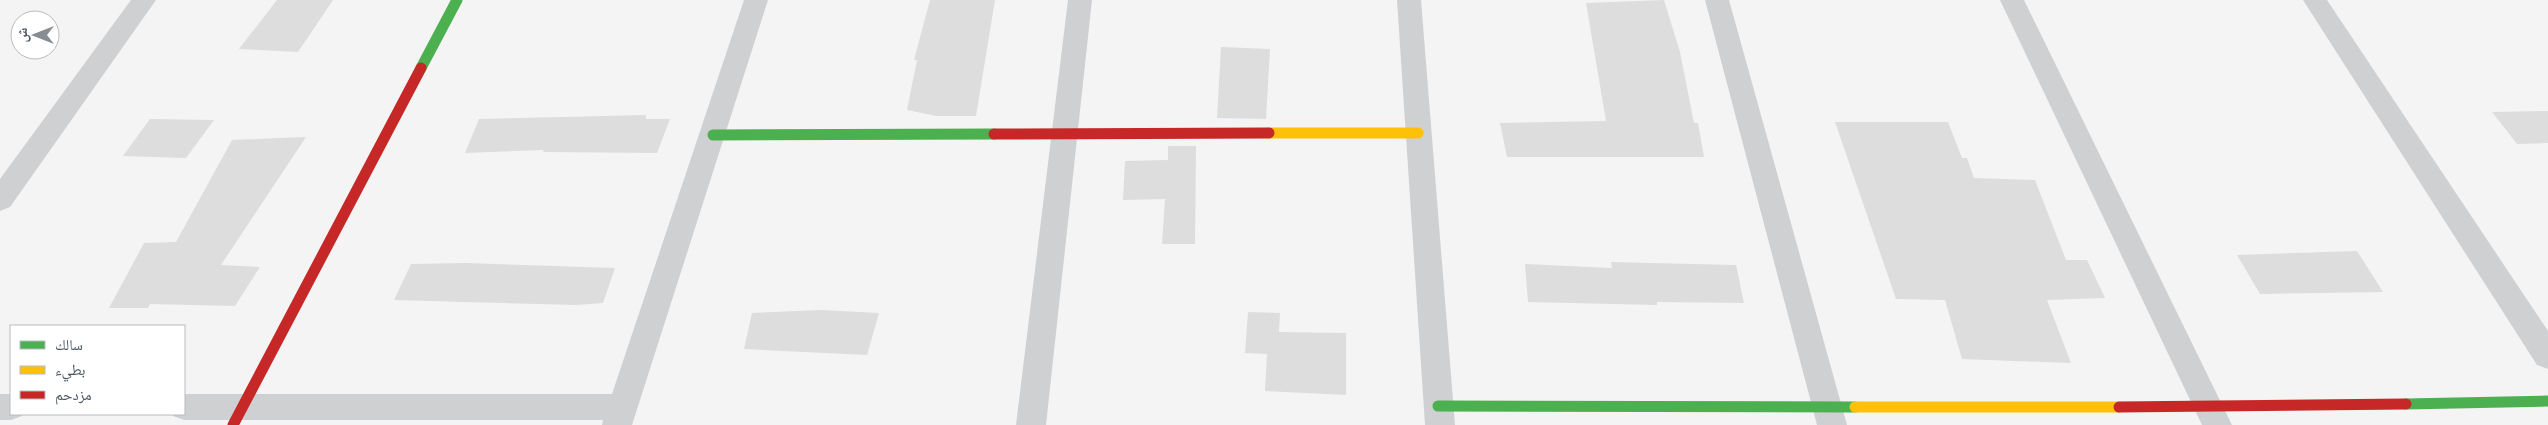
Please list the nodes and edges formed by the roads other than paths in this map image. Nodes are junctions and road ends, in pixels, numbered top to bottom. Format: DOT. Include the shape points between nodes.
graph roads {
  1 [pos="144,0"];
  2 [pos="456,0"];
  3 [pos="756,0"];
  4 [pos="1080,0"];
  5 [pos="1409,0"];
  6 [pos="1718,0"];
  7 [pos="2012,0"];
  8 [pos="2315,0"];
  9 [pos="1418,133"];
  10 [pos="713,135"];
  11 [pos="1063,135"];
  12 [pos="0,200"];
  13 [pos="2548,356"];
  14 [pos="2548,401"];
  15 [pos="185,407"];
  16 [pos="237,416"];
  17 [pos="619,416"];
  18 [pos="1439,416"];
  19 [pos="1829,416"];
  20 [pos="2213,416"];
  21 [pos="1031,425"];
  1 -- 12 [label="street"];
  2 -- 16 [label="street"];
  3 -- 10 [label="street"];
  4 -- 11 [label="street"];
  5 -- 9 [label="street"];
  6 -- 19 [label="street"];
  7 -- 20 [label="street"];
  8 -- 13 [label="street"];
  9 -- 11 [label="street"];
  9 -- 18 [label="street"];
  10 -- 11 [label="street"];
  10 -- 17 [label="street"];
  11 -- 21 [label="street"];
  14 -- 20 [label="street"];
  15 -- 16 [label="street"];
  16 -- 17 [label="street"];
  18 -- 19 [label="street"];
  19 -- 20 [label="street"];
}
